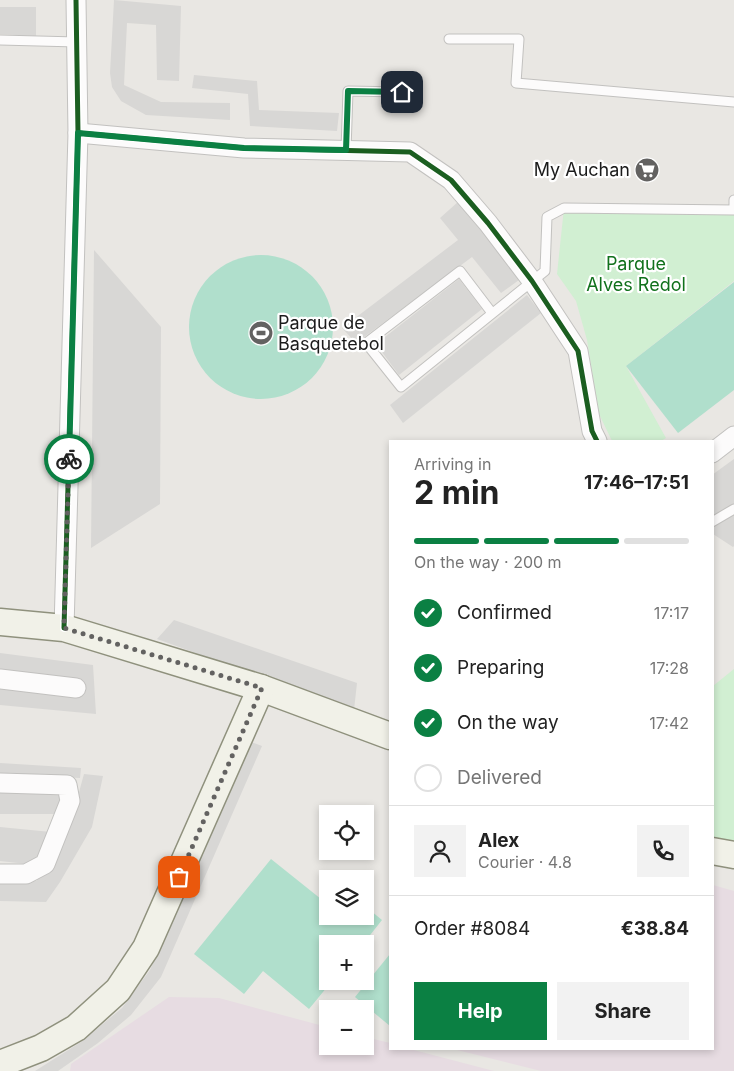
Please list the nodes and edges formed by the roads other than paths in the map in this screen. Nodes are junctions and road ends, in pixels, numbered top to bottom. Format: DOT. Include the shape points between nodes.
graph roads {
  1 [pos="76,0"];
  2 [pos="449,39"];
  3 [pos="0,40"];
  4 [pos="77,42"];
  5 [pos="402,92"];
  6 [pos="734,102"];
  7 [pos="78,133"];
  8 [pos="346,150"];
  9 [pos="734,200"];
  10 [pos="532,281"];
  11 [pos="492,313"];
  12 [pos="734,436"];
  13 [pos="596,440"];
  14 [pos="714,451"];
  15 [pos="734,509"];
  16 [pos="714,521"];
  17 [pos="0,622"];
  18 [pos="64,628"];
  19 [pos="0,679"];
  20 [pos="76,688"];
  21 [pos="262,688"];
  22 [pos="386,730"];
  23 [pos="0,782"];
  24 [pos="714,851"];
  25 [pos="734,855"];
  26 [pos="0,874"];
  27 [pos="0,1064"];
  1 -- 4 [label="street"];
  2 -- 6 [label="lane" via="519,39 516,83"];
  3 -- 4 [label="lane"];
  4 -- 7 [label="street"];
  5 -- 8 [label="lane" via="348,91"];
  7 -- 8 [label="street" via="244,148"];
  7 -- 18 [label="street"];
  8 -- 10 [label="street" via="410,152 451,180"];
  9 -- 10 [label="lane" via="734,210 564,208 547,217 545,271"];
  10 -- 11 [label="lane"];
  10 -- 13 [label="street" via="578,351 592,431"];
  11 -- 11 [label="lane" via="460,271 366,344 401,387"];
  12 -- 14 [label="street"];
  15 -- 16 [label="lane"];
  17 -- 18 [label="main road"];
  18 -- 21 [label="main road"];
  19 -- 20 [label="street"];
  21 -- 22 [label="main road"];
  21 -- 27 [label="main road" via="146,948 118,990 76,1028 41,1048"];
  23 -- 26 [label="street" via="67,785 70,801 45,864 26,874"];
  24 -- 25 [label="main road"];
}
